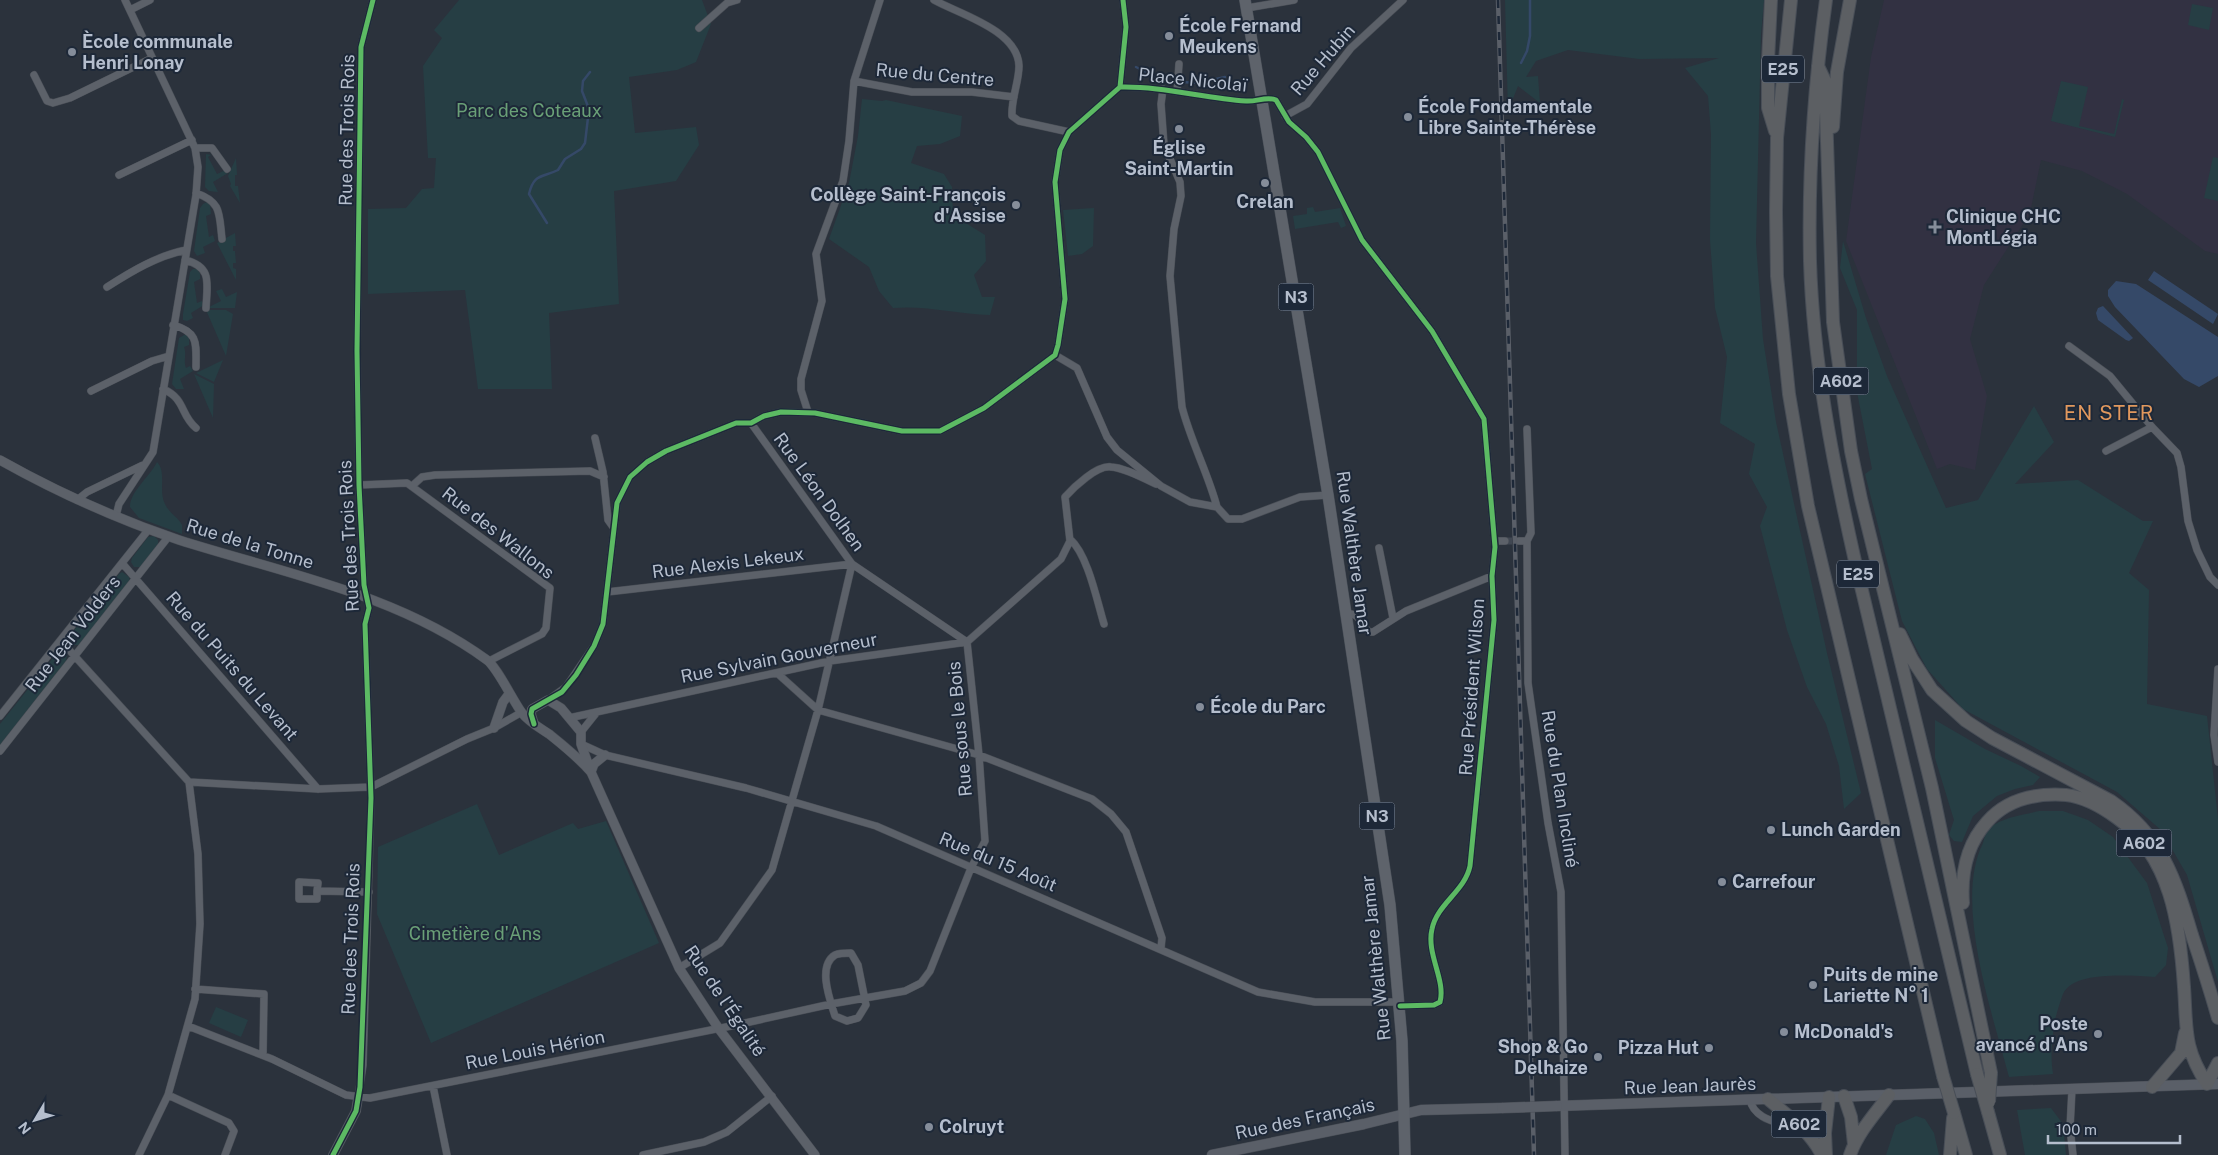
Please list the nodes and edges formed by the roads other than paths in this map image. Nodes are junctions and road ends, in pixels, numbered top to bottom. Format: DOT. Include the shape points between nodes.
graph roads {
  1 [pos="125,0"];
  2 [pos="150,0"];
  3 [pos="373,0"];
  4 [pos="737,0"];
  5 [pos="880,0"];
  6 [pos="934,0"];
  7 [pos="1123,0"];
  8 [pos="1294,0"];
  9 [pos="1403,0"];
  10 [pos="1771,0"];
  11 [pos="1791,0"];
  12 [pos="1826,0"];
  13 [pos="1850,0"];
  14 [pos="1246,4"];
  15 [pos="130,10"];
  16 [pos="699,28"];
  17 [pos="152,58"];
  18 [pos="1179,64"];
  19 [pos="1817,64"];
  20 [pos="34,75"];
  21 [pos="854,81"];
  22 [pos="1120,87"];
  23 [pos="1163,89"];
  24 [pos="1177,92"];
  25 [pos="1014,98"];
  26 [pos="1262,100"];
  27 [pos="1285,116"];
  28 [pos="1069,132"];
  29 [pos="1777,138"];
  30 [pos="192,140"];
  31 [pos="195,148"];
  32 [pos="227,168"];
  33 [pos="119,176"];
  34 [pos="196,193"];
  35 [pos="1828,195"];
  36 [pos="222,239"];
  37 [pos="186,250"];
  38 [pos="184,260"];
  39 [pos="106,286"];
  40 [pos="206,308"];
  41 [pos="173,325"];
  42 [pos="2069,346"];
  43 [pos="1055,355"];
  44 [pos="169,356"];
  45 [pos="196,367"];
  46 [pos="163,389"];
  47 [pos="91,392"];
  48 [pos="808,412"];
  49 [pos="751,423"];
  50 [pos="2152,427"];
  51 [pos="196,428"];
  52 [pos="1527,429"];
  53 [pos="595,438"];
  54 [pos="2106,450"];
  55 [pos="0,460"];
  56 [pos="145,463"];
  57 [pos="604,477"];
  58 [pos="359,485"];
  59 [pos="412,486"];
  60 [pos="1161,486"];
  61 [pos="1328,495"];
  62 [pos="78,500"];
  63 [pos="1217,508"];
  64 [pos="116,516"];
  65 [pos="613,527"];
  66 [pos="149,529"];
  67 [pos="169,536"];
  68 [pos="1070,539"];
  69 [pos="1505,541"];
  70 [pos="1495,542"];
  71 [pos="1379,548"];
  72 [pos="122,563"];
  73 [pos="852,564"];
  74 [pos="1877,565"];
  75 [pos="1492,576"];
  76 [pos="137,578"];
  77 [pos="2218,585"];
  78 [pos="607,592"];
  79 [pos="365,596"];
  80 [pos="1345,613"];
  81 [pos="1393,618"];
  82 [pos="1104,624"];
  83 [pos="61,641"];
  84 [pos="967,642"];
  85 [pos="75,656"];
  86 [pos="489,661"];
  87 [pos="830,661"];
  88 [pos="2218,669"];
  89 [pos="777,673"];
  90 [pos="562,692"];
  91 [pos="509,694"];
  92 [pos="548,700"];
  93 [pos="536,706"];
  94 [pos="561,708"];
  95 [pos="818,710"];
  96 [pos="522,712"];
  97 [pos="598,712"];
  98 [pos="0,716"];
  99 [pos="569,718"];
  100 [pos="534,724"];
  101 [pos="494,728"];
  102 [pos="581,732"];
  103 [pos="581,744"];
  104 [pos="0,751"];
  105 [pos="571,751"];
  106 [pos="979,754"];
  107 [pos="605,755"];
  108 [pos="2218,762"];
  109 [pos="590,772"];
  110 [pos="189,782"];
  111 [pos="371,787"];
  112 [pos="318,789"];
  113 [pos="792,800"];
  114 [pos="971,868"];
  115 [pos="318,891"];
  116 [pos="369,892"];
  117 [pos="1160,948"];
  118 [pos="1967,950"];
  119 [pos="679,968"];
  120 [pos="195,989"];
  121 [pos="864,998"];
  122 [pos="831,1004"];
  123 [pos="1399,1004"];
  124 [pos="2218,1018"];
  125 [pos="188,1026"];
  126 [pos="719,1028"];
  127 [pos="2185,1030"];
  128 [pos="263,1055"];
  129 [pos="2218,1063"];
  130 [pos="2213,1084"];
  131 [pos="433,1086"];
  132 [pos="2152,1087"];
  133 [pos="2072,1089"];
  134 [pos="168,1095"];
  135 [pos="1889,1095"];
  136 [pos="772,1096"];
  137 [pos="1844,1096"];
  138 [pos="1830,1097"];
  139 [pos="358,1098"];
  140 [pos="1750,1100"];
  141 [pos="1768,1100"];
  142 [pos="1560,1106"];
  143 [pos="1988,1112"];
  144 [pos="1954,1113"];
  145 [pos="1405,1114"];
  146 [pos="1793,1128"];
  147 [pos="1852,1150"];
  148 [pos="140,1155"];
  149 [pos="225,1155"];
  150 [pos="333,1155"];
  151 [pos="447,1155"];
  152 [pos="642,1155"];
  153 [pos="815,1155"];
  154 [pos="1212,1155"];
  155 [pos="1406,1155"];
  156 [pos="1565,1155"];
  157 [pos="1822,1155"];
  158 [pos="1826,1155"];
  159 [pos="1950,1155"];
  160 [pos="1966,1155"];
  161 [pos="2000,1155"];
  162 [pos="2073,1155"];
  1 -- 15 [label="street"];
  2 -- 15 [label="street"];
  3 -- 58 [label="street, Rue des Trois Rois" via="361,46 357,351"];
  4 -- 16 [label="street" via="727,3"];
  5 -- 21 [label="street"];
  6 -- 25 [label="street" via="983,23 1015,50 1019,64"];
  7 -- 22 [label="street, Place Nicolaï" via="1126,27"];
  8 -- 14 [label="street"];
  9 -- 27 [label="street, Rue Hubin" via="1351,48 1308,104"];
  10 -- 29 [label="highway" via="1768,108"];
  11 -- 29 [label="highway, E25"];
  12 -- 19 [label="highway, E25"];
  13 -- 35 [label="highway, A602" via="1838,72"];
  14 -- 26 [label="main road, Rue Walthère Jamar / N3"];
  15 -- 17 [label="street"];
  17 -- 20 [label="street" via="53,104 47,101"];
  17 -- 30 [label="street"];
  18 -- 24 [label="street"];
  19 -- 35 [label="highway" via="1825,81"];
  19 -- 143 [label="highway, E25, bridge" via="1810,179 1810,253 1819,373 1853,553"];
  21 -- 25 [label="street, Rue du Centre" via="912,92 972,92"];
  21 -- 48 [label="street" via="843,181 816,254 822,301 801,379"];
  22 -- 23 [label="street, Place Nicolaï"];
  22 -- 28 [label="street, Place Nicolaï"];
  23 -- 24 [label="street, Place Nicolaï"];
  23 -- 63 [label="street" via="1164,145 1180,182 1181,196 1170,276 1182,408"];
  24 -- 26 [label="street, Place Nicolaï"];
  25 -- 28 [label="street" via="1012,116 1019,121"];
  26 -- 27 [label="street, Rue Président Wilson" via="1276,100"];
  26 -- 61 [label="main road, Rue Walthère Jamar / N3"];
  27 -- 70 [label="street, Rue Président Wilson" via="1318,152 1362,240 1432,331 1484,419"];
  28 -- 43 [label="street" via="1060,150 1056,182 1065,299"];
  29 -- 144 [label="highway, E25, bridge" via="1777,276 1799,460 1870,774"];
  30 -- 31 [label="street"];
  30 -- 33 [label="street"];
  31 -- 32 [label="street" via="212,148"];
  31 -- 34 [label="street" via="198,166"];
  34 -- 36 [label="street" via="216,205"];
  34 -- 37 [label="street"];
  35 -- 74 [label="highway, A602" via="1833,322 1851,451"];
  37 -- 38 [label="street"];
  37 -- 39 [label="street" via="171,253"];
  38 -- 40 [label="street" via="199,265 206,275"];
  38 -- 41 [label="street"];
  41 -- 44 [label="street"];
  41 -- 45 [label="street" via="184,328 193,336"];
  42 -- 50 [label="street" via="2110,376"];
  43 -- 48 [label="street" via="984,408 940,431 902,431"];
  43 -- 60 [label="street" via="1077,368 1107,437 1117,450"];
  44 -- 46 [label="street"];
  44 -- 47 [label="street" via="152,361"];
  46 -- 51 [label="street" via="178,398"];
  46 -- 56 [label="street" via="153,452"];
  48 -- 49 [label="street" via="781,412"];
  49 -- 65 [label="street" via="736,423 647,462 624,486"];
  49 -- 73 [label="street, Rue Léon Dolhen"];
  50 -- 54 [label="street"];
  50 -- 77 [label="street" via="2176,453 2188,521 2197,550 2210,577"];
  52 -- 142 [label="street, Rue du Plan Incliné" via="1531,533 1523,541 1528,683 1561,892"];
  53 -- 57 [label="street"];
  55 -- 62 [label="street, Rue de la Tonne"];
  56 -- 62 [label="street" via="87,492"];
  56 -- 64 [label="street" via="119,504"];
  57 -- 59 [label="street" via="590,471 444,475 422,477"];
  57 -- 65 [label="street" via="608,520"];
  58 -- 59 [label="street" via="407,483"];
  58 -- 79 [label="street, Rue des Trois Rois"];
  59 -- 86 [label="street, Rue des Wallons" via="550,588 546,628 542,634"];
  60 -- 63 [label="street" via="1190,502"];
  60 -- 68 [label="street" via="1109,466 1092,474 1073,487 1066,497"];
  61 -- 63 [label="street" via="1300,497 1242,519 1228,519"];
  61 -- 80 [label="main road, Rue Walthère Jamar / N3"];
  62 -- 64 [label="street, Rue de la Tonne"];
  64 -- 66 [label="street, Rue de la Tonne"];
  65 -- 78 [label="street"];
  66 -- 67 [label="street, Rue de la Tonne"];
  66 -- 72 [label="street, Rue Jean Volders"];
  67 -- 76 [label="street, Rue Jean Volders"];
  67 -- 79 [label="street, Rue de la Tonne"];
  68 -- 82 [label="street" via="1084,562"];
  68 -- 84 [label="street, Rue sous le Bois" via="1061,559"];
  69 -- 70 [label="street"];
  70 -- 75 [label="street, Rue Président Wilson"];
  71 -- 81 [label="street"];
  72 -- 76 [label="street, Rue du Puits du Levant"];
  72 -- 83 [label="street, Rue Jean Volders"];
  73 -- 78 [label="street, Rue Alexis Lekeux"];
  73 -- 84 [label="street, Rue Léon Dolhen"];
  73 -- 87 [label="street"];
  74 -- 118 [label="highway" via="1932,788"];
  74 -- 124 [label="highway, A602" via="1912,659 1946,705 1992,738 2128,812 2153,839 2175,880"];
  75 -- 81 [label="street"];
  75 -- 123 [label="street, Rue Président Wilson" via="1493,629 1470,866 1466,878 1434,920 1430,935 1431,953 1442,994 1440,1002 1434,1005"];
  76 -- 85 [label="street, Rue Jean Volders"];
  76 -- 112 [label="street, Rue du Puits du Levant"];
  78 -- 90 [label="street" via="603,624 594,646"];
  79 -- 86 [label="street, Rue de la Tonne" via="453,638"];
  79 -- 111 [label="street, Rue des Trois Rois" via="368,608 365,624"];
  80 -- 81 [label="street" via="1359,617 1369,632"];
  80 -- 123 [label="main road, Rue Walthère Jamar / N3" via="1390,905"];
  83 -- 85 [label="street"];
  83 -- 98 [label="street, Rue Jean Volders"];
  84 -- 87 [label="street, Rue Sylvain Gouverneur"];
  84 -- 106 [label="street, Rue sous le Bois"];
  85 -- 104 [label="street, Rue Jean Volders"];
  85 -- 110 [label="street"];
  86 -- 91 [label="street, Rue de la Tonne"];
  87 -- 89 [label="street, Rue Sylvain Gouverneur"];
  87 -- 95 [label="street"];
  88 -- 108 [label="street" via="2214,735"];
  89 -- 95 [label="street"];
  89 -- 97 [label="street, Rue Sylvain Gouverneur"];
  90 -- 92 [label="street"];
  90 -- 94 [label="street"];
  91 -- 96 [label="street, Rue de la Tonne"];
  91 -- 101 [label="street"];
  92 -- 93 [label="street"];
  92 -- 94 [label="street"];
  93 -- 96 [label="street"];
  93 -- 100 [label="street" via="531,714"];
  94 -- 99 [label="street"];
  95 -- 106 [label="street"];
  95 -- 113 [label="street"];
  96 -- 100 [label="street, Rue de l'Égalité"];
  96 -- 101 [label="street"];
  97 -- 99 [label="street, Rue Sylvain Gouverneur"];
  97 -- 102 [label="street"];
  99 -- 102 [label="street"];
  100 -- 105 [label="street, Rue de l'Égalité"];
  101 -- 111 [label="street"];
  102 -- 103 [label="street"];
  103 -- 105 [label="street"];
  103 -- 107 [label="street, Rue du 15 Août"];
  103 -- 109 [label="street, Rue de l'Égalité"];
  105 -- 109 [label="street, Rue de l'Égalité"];
  106 -- 114 [label="street, Rue sous le Bois" via="985,841"];
  106 -- 117 [label="street" via="1092,799 1111,814 1130,840 1162,938"];
  107 -- 109 [label="street"];
  107 -- 113 [label="street, Rue du 15 Août"];
  109 -- 119 [label="street, Rue de l'Égalité"];
  110 -- 112 [label="street"];
  110 -- 120 [label="street" via="198,854 200,924"];
  111 -- 112 [label="street"];
  111 -- 116 [label="street, Rue des Trois Rois"];
  113 -- 114 [label="street, Rue du 15 Août" via="876,826"];
  113 -- 119 [label="street" via="772,870 720,944"];
  114 -- 117 [label="street, Rue du 15 Août"];
  114 -- 121 [label="street, Rue sous le Bois" via="930,971 921,983 905,991"];
  115 -- 116 [label="street"];
  116 -- 139 [label="street, Rue des Trois Rois" via="363,1065"];
  117 -- 123 [label="street, Rue du 15 Août" via="1258,992 1315,1002"];
  118 -- 127 [label="highway, A602" via="1963,876 1971,844 1978,833 1999,811 2024,799 2056,794 2084,799 2130,826 2165,879 2180,944"];
  118 -- 143 [label="highway, A602, bridge" via="1991,1073"];
  119 -- 126 [label="street, Rue de l'Égalité"];
  120 -- 125 [label="street"];
  120 -- 128 [label="street" via="264,994"];
  121 -- 122 [label="street, Rue Louis Hérion"];
  121 -- 122 [label="street" via="866,1005 858,1018 847,1021 835,1016"];
  121 -- 122 [label="street" via="858,964 851,953 836,954 828,962 826,974"];
  122 -- 126 [label="street, Rue Louis Hérion"];
  123 -- 145 [label="main road, Rue Walthère Jamar / N3"];
  125 -- 128 [label="street"];
  125 -- 134 [label="street"];
  126 -- 131 [label="street, Rue Louis Hérion"];
  126 -- 136 [label="street, Rue de l'Égalité"];
  127 -- 130 [label="highway, A602" via="2194,1064"];
  127 -- 132 [label="highway, A602" via="2181,1053"];
  128 -- 139 [label="street"];
  129 -- 130 [label="highway"];
  130 -- 132 [label="main road, Rue Jean Jaurès"];
  131 -- 139 [label="street, Rue Louis Hérion" via="380,1098"];
  131 -- 151 [label="street"];
  132 -- 133 [label="main road, Rue Jean Jaurès"];
  133 -- 135 [label="main road, Rue Jean Jaurès"];
  133 -- 162 [label="street" via="2070,1128"];
  134 -- 148 [label="street"];
  134 -- 149 [label="street" via="229,1123 234,1131"];
  135 -- 137 [label="main road, Rue Jean Jaurès"];
  135 -- 147 [label="highway, A602"];
  136 -- 152 [label="street" via="727,1132 704,1142"];
  136 -- 153 [label="street, Rue de l'Égalité"];
  137 -- 138 [label="main road, Rue Jean Jaurès"];
  137 -- 147 [label="highway, A602" via="1851,1117"];
  138 -- 141 [label="main road, Rue Jean Jaurès"];
  138 -- 158 [label="highway, A602" via="1825,1133"];
  139 -- 150 [label="street, Rue des Trois Rois" via="356,1111"];
  140 -- 141 [label="main road, Rue Jean Jaurès"];
  140 -- 142 [label="main road, Rue Jean Jaurès"];
  140 -- 146 [label="street" via="1762,1117"];
  141 -- 157 [label="highway, A602" via="1804,1128"];
  142 -- 145 [label="main road, Rue Jean Jaurès, bridge" via="1422,1110"];
  142 -- 156 [label="street, Rue du Plan Incliné"];
  143 -- 161 [label="highway, E25"];
  144 -- 159 [label="highway"];
  144 -- 160 [label="highway, E25"];
  145 -- 154 [label="main road, Rue des Français"];
  145 -- 155 [label="main road, N3"];
}
